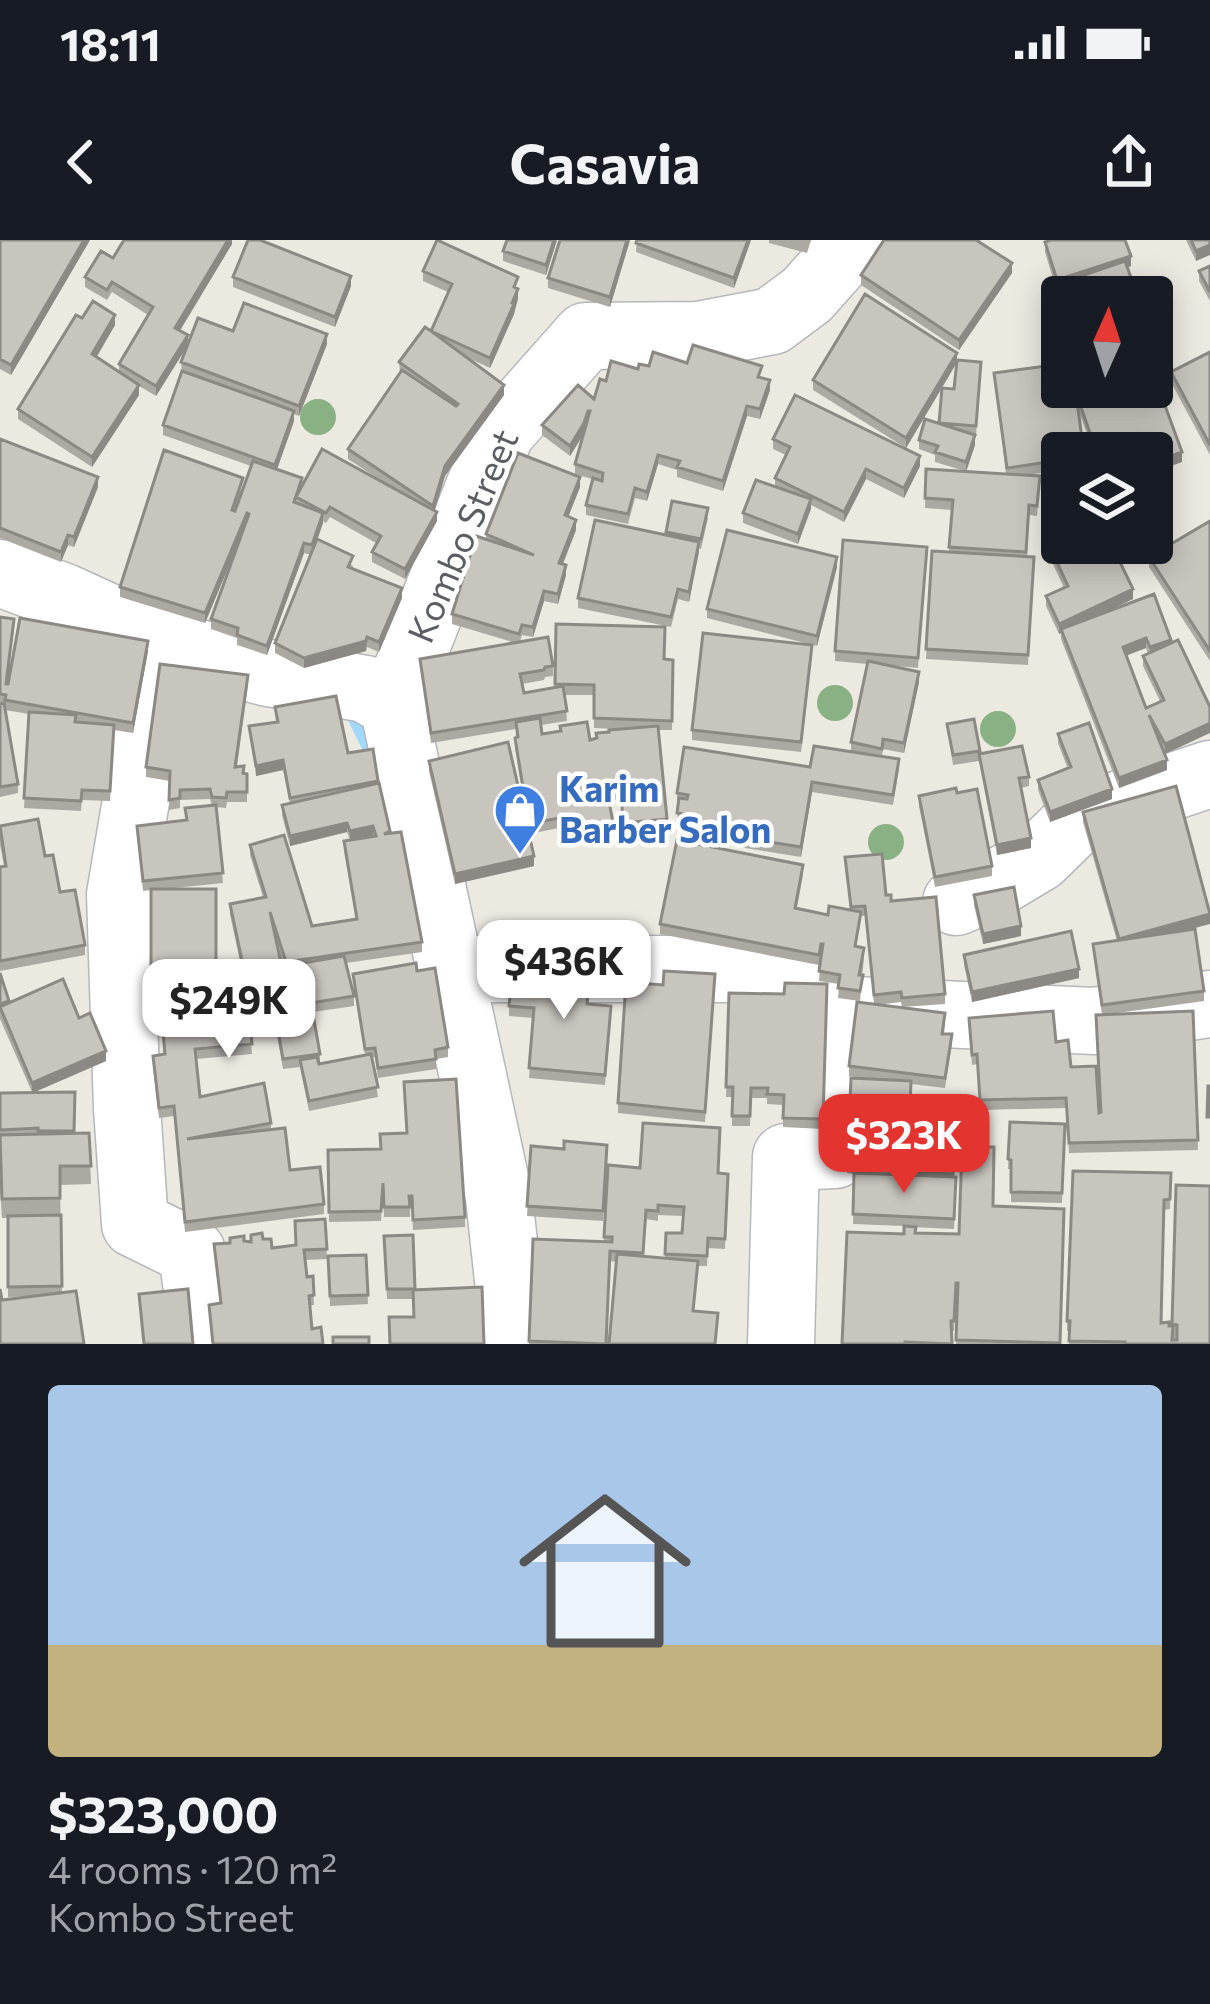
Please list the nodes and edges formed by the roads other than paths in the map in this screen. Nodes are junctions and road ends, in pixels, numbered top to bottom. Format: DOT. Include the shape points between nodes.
graph roads {
  1 [pos="856,240"];
  2 [pos="0,573"];
  3 [pos="166,644"];
  4 [pos="393,706"];
  5 [pos="1210,774"];
  6 [pos="956,902"];
  7 [pos="451,969"];
  8 [pos="1210,1004"];
  9 [pos="832,1009"];
  10 [pos="204,1344"];
  11 [pos="518,1344"];
  12 [pos="781,1344"];
  1 -- 4 [label="street, Kombo Street" via="772,321 699,335 586,336 500,432"];
  2 -- 3 [label="street"];
  3 -- 4 [label="street" via="268,673 366,688"];
  3 -- 10 [label="street" via="120,895 127,1108 135,1224 192,1252"];
  4 -- 7 [label="street"];
  5 -- 6 [label="street" via="1081,817 1039,858"];
  7 -- 9 [label="street" via="746,969 830,989"];
  7 -- 11 [label="street" via="499,1198"];
  8 -- 9 [label="street" via="1094,1021"];
  9 -- 12 [label="street" via="835,1155 786,1157"];
}
